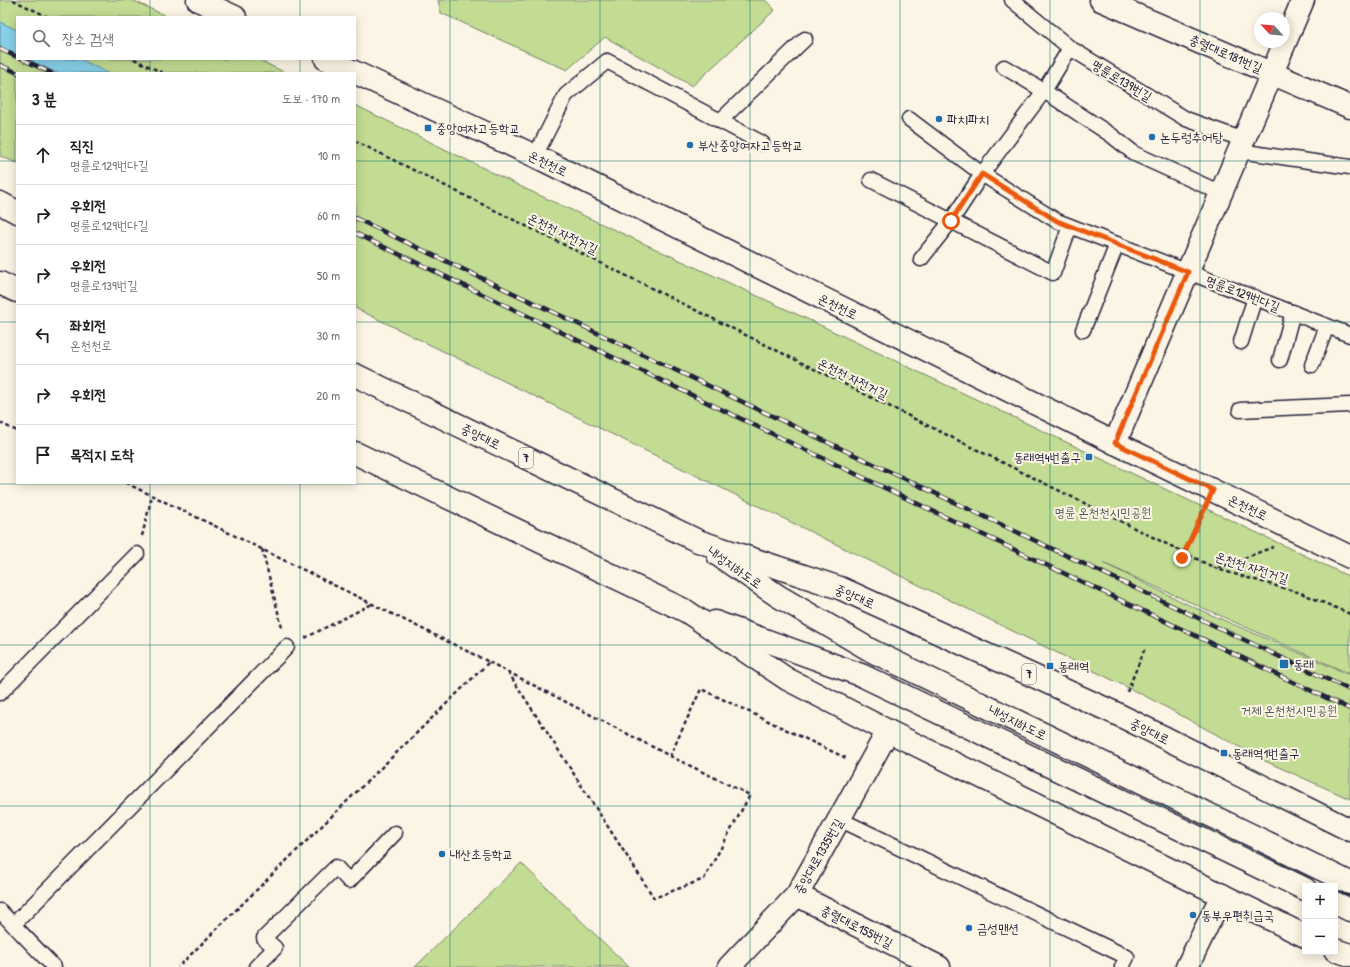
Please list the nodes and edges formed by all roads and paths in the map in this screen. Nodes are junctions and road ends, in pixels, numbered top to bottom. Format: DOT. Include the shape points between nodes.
graph roads {
  1 [pos="14,0"];
  2 [pos="198,0"];
  3 [pos="1012,0"];
  4 [pos="1100,0"];
  5 [pos="1303,0"];
  6 [pos="46,16"];
  7 [pos="233,16"];
  8 [pos="805,39"];
  9 [pos="1070,48"];
  10 [pos="136,60"];
  11 [pos="328,60"];
  12 [pos="1004,68"];
  13 [pos="161,72"];
  14 [pos="354,72"];
  15 [pos="1273,72"];
  16 [pos="356,73"];
  17 [pos="1044,91"];
  18 [pos="1350,107"];
  19 [pos="909,119"];
  20 [pos="720,121"];
  21 [pos="356,141"];
  22 [pos="762,143"];
  23 [pos="1241,146"];
  24 [pos="534,156"];
  25 [pos="1350,167"];
  26 [pos="982,174"];
  27 [pos="871,180"];
  28 [pos="1222,193"];
  29 [pos="0,203"];
  30 [pos="16,211"];
  31 [pos="951,221"];
  32 [pos="1070,226"];
  33 [pos="1117,244"];
  34 [pos="921,259"];
  35 [pos="1188,272"];
  36 [pos="0,283"];
  37 [pos="16,291"];
  38 [pos="1255,298"];
  39 [pos="1293,312"];
  40 [pos="1327,326"];
  41 [pos="1083,330"];
  42 [pos="1350,335"];
  43 [pos="1241,342"];
  44 [pos="1280,360"];
  45 [pos="1312,365"];
  46 [pos="356,375"];
  47 [pos="1350,405"];
  48 [pos="1240,410"];
  49 [pos="0,423"];
  50 [pos="16,431"];
  51 [pos="1115,443"];
  52 [pos="356,453"];
  53 [pos="128,484"];
  54 [pos="1213,490"];
  55 [pos="152,496"];
  56 [pos="698,541"];
  57 [pos="1275,546"];
  58 [pos="261,549"];
  59 [pos="137,554"];
  60 [pos="1350,557"];
  61 [pos="1182,558"];
  62 [pos="1217,568"];
  63 [pos="372,604"];
  64 [pos="686,611"];
  65 [pos="1350,614"];
  66 [pos="287,647"];
  67 [pos="1145,648"];
  68 [pos="489,662"];
  69 [pos="508,672"];
  70 [pos="0,693"];
  71 [pos="1118,714"];
  72 [pos="888,731"];
  73 [pos="670,756"];
  74 [pos="868,768"];
  75 [pos="839,819"];
  76 [pos="1350,830"];
  77 [pos="395,833"];
  78 [pos="1350,883"];
  79 [pos="1302,887"];
  80 [pos="797,895"];
  81 [pos="1222,895"];
  82 [pos="1338,904"];
  83 [pos="1350,910"];
  84 [pos="0,911"];
  85 [pos="13,925"];
  86 [pos="1302,935"];
  87 [pos="1338,949"];
  88 [pos="1338,950"];
  89 [pos="1350,950"];
  90 [pos="1350,956"];
  91 [pos="914,962"];
  92 [pos="50,965"];
  93 [pos="178,967"];
  94 [pos="256,967"];
  95 [pos="729,967"];
  96 [pos="939,967"];
  97 [pos="1122,967"];
  98 [pos="1187,967"];
  1 -- 6 [label="path"];
  2 -- 7 [label="main road"];
  3 -- 9 [label="lane, 명륜로139번길"];
  4 -- 15 [label="main road, 충렬대로181번길"];
  5 -- 15 [label="main road"];
  8 -- 20 [label="lane"];
  9 -- 17 [label="lane"];
  9 -- 23 [label="lane, 명륜로139번길" via="1186,119"];
  10 -- 13 [label="path"];
  11 -- 14 [label="main road, 온천천로"];
  12 -- 17 [label="lane"];
  15 -- 18 [label="main road, 충렬대로181번길"];
  15 -- 23 [label="main road"];
  16 -- 24 [label="main road, 온천천로"];
  17 -- 26 [label="lane"];
  17 -- 28 [label="lane" via="1135,154"];
  19 -- 26 [label="lane, 명륜로129번다길"];
  20 -- 22 [label="lane"];
  20 -- 24 [label="lane" via="608,61 566,95"];
  21 -- 62 [label="path, 온천천 자전거길"];
  23 -- 25 [label="lane"];
  23 -- 28 [label="main road"];
  24 -- 51 [label="main road, 온천천로"];
  26 -- 31 [label="lane"];
  26 -- 32 [label="lane, 명륜로129번다길" via="1057,221"];
  27 -- 31 [label="lane"];
  28 -- 35 [label="main road"];
  29 -- 30 [label="main road"];
  31 -- 32 [label="lane" via="1053,272"];
  31 -- 34 [label="lane"];
  32 -- 33 [label="lane, 명륜로129번다길"];
  33 -- 35 [label="lane, 명륜로129번다길"];
  33 -- 41 [label="lane"];
  35 -- 38 [label="lane, 명륜로129번다길"];
  35 -- 51 [label="main road"];
  36 -- 37 [label="main road"];
  38 -- 39 [label="lane, 명륜로129번다길"];
  38 -- 43 [label="lane"];
  39 -- 40 [label="lane, 명륜로129번다길"];
  39 -- 44 [label="lane"];
  40 -- 42 [label="lane, 명륜로129번다길"];
  40 -- 45 [label="lane"];
  46 -- 56 [label="main road, 중앙대로 / 7"];
  47 -- 48 [label="lane"];
  49 -- 50 [label="path"];
  51 -- 54 [label="main road, 온천천로"];
  52 -- 64 [label="main road"];
  53 -- 55 [label="path"];
  54 -- 60 [label="main road, 온천천로"];
  54 -- 61 [label="path, bridge"];
  55 -- 58 [label="path"];
  55 -- 59 [label="path"];
  56 -- 71 [label="main road, 중앙대로 / 7" via="840,588"];
  56 -- 78 [label="main road, 내성지하도로" via="778,596 872,651"];
  57 -- 62 [label="path"];
  58 -- 63 [label="path"];
  58 -- 66 [label="path"];
  59 -- 70 [label="lane"];
  62 -- 65 [label="path, 온천천 자전거길" via="1300,593"];
  63 -- 66 [label="path"];
  63 -- 68 [label="path"];
  64 -- 72 [label="main road" via="788,680"];
  64 -- 79 [label="main road, 내성지하도로" via="860,675"];
  66 -- 85 [label="lane"];
  67 -- 71 [label="path"];
  68 -- 69 [label="path"];
  68 -- 93 [label="path"];
  69 -- 73 [label="path"];
  69 -- 73 [label="path" via="654,898 704,879 750,795"];
  71 -- 76 [label="main road, 중앙대로 / 7"];
  72 -- 74 [label="main road, 중앙대로1335번길"];
  72 -- 81 [label="main road"];
  73 -- 74 [label="path" via="701,688"];
  74 -- 75 [label="main road, 중앙대로1335번길"];
  75 -- 80 [label="main road, 중앙대로1335번길"];
  75 -- 97 [label="lane" via="1127,957"];
  77 -- 94 [label="lane" via="349,881 336,867 264,938 275,948"];
  80 -- 91 [label="main road, 충렬대로155번길"];
  80 -- 95 [label="main road, 중앙대로1335번길"];
  81 -- 86 [label="main road"];
  81 -- 98 [label="main road"];
  82 -- 83 [label="main road"];
  84 -- 85 [label="lane"];
  85 -- 92 [label="lane"];
  87 -- 89 [label="main road"];
  88 -- 90 [label="main road"];
  91 -- 96 [label="main road, 충렬대로155번길"];
}
